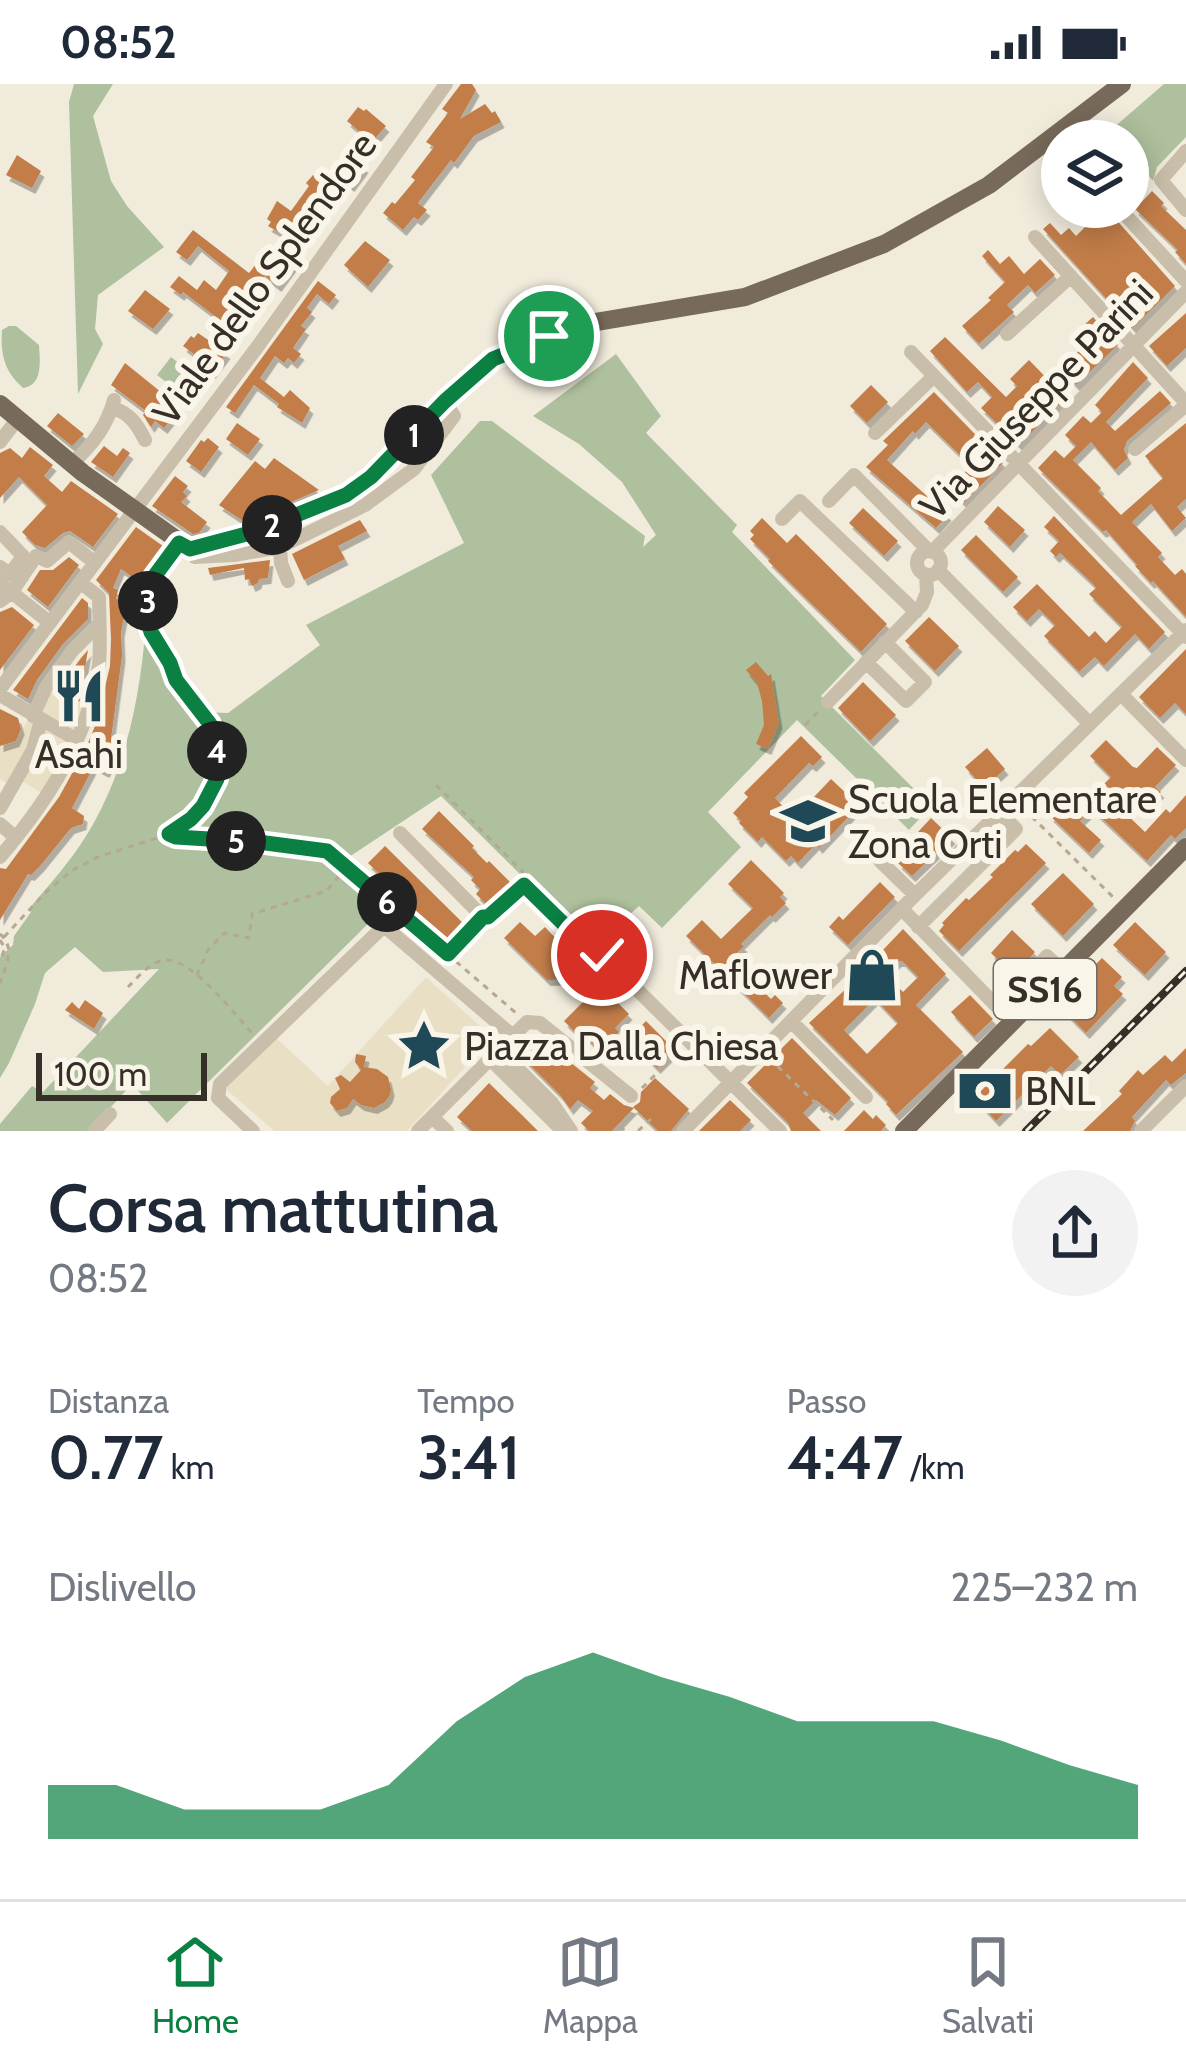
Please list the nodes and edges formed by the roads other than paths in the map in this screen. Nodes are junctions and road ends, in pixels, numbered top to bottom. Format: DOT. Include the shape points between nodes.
graph roads {
  1 [pos="446,84"];
  2 [pos="1122,84"];
  3 [pos="1186,151"];
  4 [pos="1186,210"];
  5 [pos="1137,228"];
  6 [pos="1035,237"];
  7 [pos="1071,276"];
  8 [pos="1186,281"];
  9 [pos="1186,292"];
  10 [pos="1007,334"];
  11 [pos="1134,346"];
  12 [pos="910,352"];
  13 [pos="934,376"];
  14 [pos="445,401"];
  15 [pos="1186,404"];
  16 [pos="7,407"];
  17 [pos="874,434"];
  18 [pos="146,440"];
  19 [pos="0,442"];
  20 [pos="1135,449"];
  21 [pos="72,464"];
  22 [pos="1019,465"];
  23 [pos="829,501"];
  24 [pos="133,511"];
  25 [pos="782,519"];
  26 [pos="0,520"];
  27 [pos="0,532"];
  28 [pos="184,546"];
  29 [pos="280,547"];
  30 [pos="931,551"];
  31 [pos="36,556"];
  32 [pos="95,562"];
  33 [pos="0,567"];
  34 [pos="932,572"];
  35 [pos="288,581"];
  36 [pos="81,583"];
  37 [pos="4,592"];
  38 [pos="142,593"];
  39 [pos="916,612"];
  40 [pos="49,622"];
  41 [pos="99,624"];
  42 [pos="1185,634"];
  43 [pos="885,642"];
  44 [pos="866,662"];
  45 [pos="0,692"];
  46 [pos="1121,694"];
  47 [pos="828,702"];
  48 [pos="37,718"];
  49 [pos="1090,724"];
  50 [pos="77,740"];
  51 [pos="1186,760"];
  52 [pos="0,808"];
  53 [pos="1000,813"];
  54 [pos="0,824"];
  55 [pos="400,833"];
  56 [pos="16,838"];
  57 [pos="1186,847"];
  58 [pos="0,857"];
  59 [pos="880,861"];
  60 [pos="915,896"];
  61 [pos="902,909"];
  62 [pos="918,927"];
  63 [pos="624,934"];
  64 [pos="602,955"];
  65 [pos="1004,1013"];
  66 [pos="792,1022"];
  67 [pos="512,1036"];
  68 [pos="494,1054"];
  69 [pos="730,1083"];
  70 [pos="1186,1086"];
  71 [pos="866,1097"];
  72 [pos="631,1098"];
  73 [pos="110,1114"];
  74 [pos="432,1117"];
  75 [pos="94,1131"];
  76 [pos="253,1131"];
  77 [pos="418,1131"];
  78 [pos="447,1131"];
  79 [pos="567,1131"];
  80 [pos="683,1131"];
  81 [pos="780,1131"];
  82 [pos="904,1131"];
  83 [pos="1141,1131"];
  1 -- 24 [label="street, Viale dello Splendore"];
  2 -- 14 [label="main road" via="989,185 884,244 745,297 549,336 493,359"];
  3 -- 4 [label="street" via="1161,180"];
  5 -- 8 [label="street"];
  6 -- 7 [label="street"];
  7 -- 10 [label="street"];
  7 -- 11 [label="street"];
  9 -- 11 [label="street, Via Giuseppe Parini"];
  11 -- 15 [label="street"];
  11 -- 22 [label="street, Via Giuseppe Parini"];
  12 -- 13 [label="street"];
  13 -- 17 [label="street"];
  13 -- 22 [label="street"];
  14 -- 28 [label="main road" via="346,495 254,532"];
  14 -- 29 [label="street" via="454,416 414,469 365,506"];
  15 -- 20 [label="street"];
  16 -- 19 [label="street"];
  16 -- 21 [label="main road"];
  18 -- 21 [label="street" via="113,404"];
  21 -- 24 [label="main road"];
  22 -- 30 [label="street, Via Giuseppe Parini"];
  22 -- 42 [label="street"];
  23 -- 30 [label="street" via="854,475"];
  24 -- 28 [label="main road"];
  24 -- 32 [label="street, Viale dello Splendore"];
  25 -- 39 [label="street" via="800,501"];
  26 -- 31 [label="street"];
  27 -- 33 [label="street" via="23,556 10,574"];
  28 -- 29 [label="street" via="194,557"];
  28 -- 38 [label="street"];
  29 -- 35 [label="street"];
  30 -- 34 [label="street" via="916,563"];
  31 -- 32 [label="street" via="47,561 69,542"];
  31 -- 37 [label="street"];
  32 -- 36 [label="street, Viale dello Splendore"];
  34 -- 39 [label="street"];
  34 -- 49 [label="street"];
  36 -- 40 [label="street, Viale dello Splendore"];
  36 -- 41 [label="street" via="100,597"];
  37 -- 40 [label="street"];
  39 -- 43 [label="street"];
  40 -- 45 [label="street, Viale dello Splendore"];
  41 -- 48 [label="street" via="46,687"];
  41 -- 50 [label="street" via="100,657"];
  42 -- 46 [label="street"];
  43 -- 44 [label="street"];
  43 -- 44 [label="street" via="925,682 906,701"];
  44 -- 47 [label="street"];
  45 -- 48 [label="street"];
  46 -- 49 [label="street"];
  46 -- 51 [label="street"];
  48 -- 50 [label="street"];
  48 -- 52 [label="street" via="33,750"];
  49 -- 53 [label="street"];
  50 -- 56 [label="street"];
  53 -- 60 [label="street"];
  53 -- 62 [label="street" via="1016,829"];
  54 -- 56 [label="street"];
  55 -- 64 [label="street" via="482,916 524,885"];
  56 -- 58 [label="street"];
  57 -- 65 [label="main road, SS16" via="1035,1000"];
  59 -- 60 [label="street"];
  60 -- 61 [label="street"];
  61 -- 62 [label="street"];
  61 -- 66 [label="street"];
  62 -- 65 [label="street"];
  63 -- 64 [label="street"];
  64 -- 69 [label="street" via="692,1056"];
  65 -- 82 [label="main road, SS16"];
  66 -- 69 [label="street"];
  66 -- 71 [label="street"];
  67 -- 68 [label="street"];
  67 -- 72 [label="street" via="522,1018 540,1023"];
  67 -- 76 [label="street" via="384,926 220,1084 218,1098"];
  68 -- 74 [label="street"];
  68 -- 79 [label="street"];
  69 -- 80 [label="street"];
  69 -- 81 [label="street"];
  70 -- 83 [label="street"];
  73 -- 75 [label="street"];
  74 -- 77 [label="street"];
  74 -- 78 [label="street"];
}
